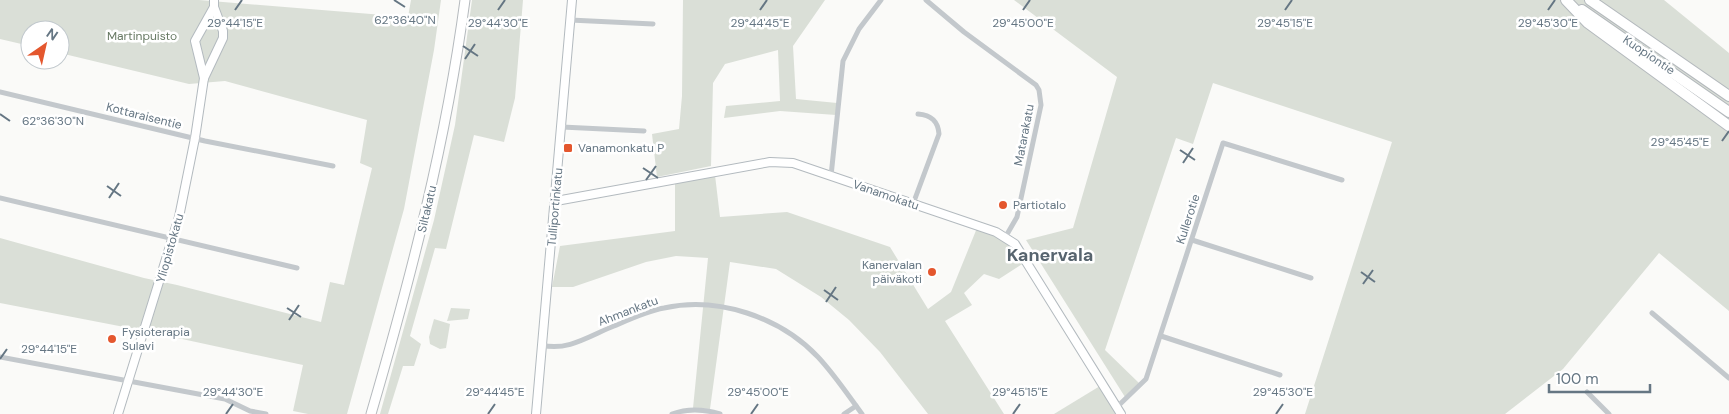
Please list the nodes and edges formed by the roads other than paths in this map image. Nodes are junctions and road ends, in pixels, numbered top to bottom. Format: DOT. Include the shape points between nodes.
graph roads {
  1 [pos="465,0"];
  2 [pos="572,0"];
  3 [pos="881,0"];
  4 [pos="926,0"];
  5 [pos="1566,0"];
  6 [pos="1590,0"];
  7 [pos="214,4"];
  8 [pos="570,20"];
  9 [pos="653,24"];
  10 [pos="204,78"];
  11 [pos="0,92"];
  12 [pos="1729,96"];
  13 [pos="1729,112"];
  14 [pos="918,114"];
  15 [pos="1729,126"];
  16 [pos="562,127"];
  17 [pos="644,131"];
  18 [pos="195,138"];
  19 [pos="333,166"];
  20 [pos="831,176"];
  21 [pos="1342,180"];
  22 [pos="0,198"];
  23 [pos="556,201"];
  24 [pos="913,204"];
  25 [pos="1006,236"];
  26 [pos="173,239"];
  27 [pos="1192,240"];
  28 [pos="297,268"];
  29 [pos="1311,278"];
  30 [pos="1652,313"];
  31 [pos="1161,336"];
  32 [pos="542,345"];
  33 [pos="0,357"];
  34 [pos="1280,375"];
  35 [pos="1729,378"];
  36 [pos="128,381"];
  37 [pos="1587,392"];
  38 [pos="856,406"];
  39 [pos="1119,411"];
  40 [pos="118,414"];
  41 [pos="266,414"];
  42 [pos="371,414"];
  43 [pos="536,414"];
  44 [pos="672,414"];
  45 [pos="720,414"];
  46 [pos="844,414"];
  47 [pos="862,414"];
  48 [pos="1609,414"];
  1 -- 42 [label="main road, Siltakatu" via="447,116 429,203"];
  2 -- 8 [label="street, Tulliportinkatu"];
  3 -- 20 [label="street" via="843,61"];
  4 -- 25 [label="street, Matarakatu" via="1040,90 1041,105 1017,217"];
  5 -- 13 [label="highway, Kuopiontie"];
  5 -- 15 [label="highway" via="1588,23"];
  6 -- 12 [label="highway, Kuopiontie"];
  7 -- 10 [label="street, Yliopistokatu" via="195,42"];
  7 -- 10 [label="street, Yliopistokatu" via="223,38"];
  8 -- 9 [label="street"];
  8 -- 16 [label="street, Tulliportinkatu"];
  10 -- 18 [label="street, Yliopistokatu"];
  11 -- 18 [label="street, Kottaraisentie"];
  14 -- 24 [label="street" via="934,120 938,134"];
  16 -- 17 [label="street"];
  16 -- 23 [label="street, Tulliportinkatu"];
  18 -- 19 [label="street, Kottaraisentie"];
  18 -- 26 [label="street, Yliopistokatu"];
  20 -- 23 [label="street, Vanamokatu" via="793,163 770,162"];
  20 -- 24 [label="street, Vanamokatu"];
  21 -- 27 [label="street, Kullerotie" via="1223,144"];
  22 -- 26 [label="street"];
  23 -- 32 [label="street, Tulliportinkatu"];
  24 -- 25 [label="street, Vanamokatu"];
  25 -- 39 [label="street" via="1015,244"];
  26 -- 28 [label="street"];
  26 -- 36 [label="street, Yliopistokatu"];
  27 -- 29 [label="street"];
  27 -- 31 [label="street, Kullerotie"];
  30 -- 35 [label="street"];
  31 -- 34 [label="street"];
  31 -- 39 [label="street, Kullerotie" via="1146,379"];
  32 -- 38 [label="street, Ahmankatu" via="561,347 665,307 727,307 768,321 795,338 817,356"];
  32 -- 43 [label="street, Tulliportinkatu"];
  33 -- 36 [label="street"];
  36 -- 40 [label="street, Yliopistokatu"];
  36 -- 41 [label="street" via="225,399"];
  37 -- 48 [label="street"];
  38 -- 46 [label="street"];
  38 -- 47 [label="street, Ahmankatu"];
  44 -- 45 [label="street" via="705,410"];
}
